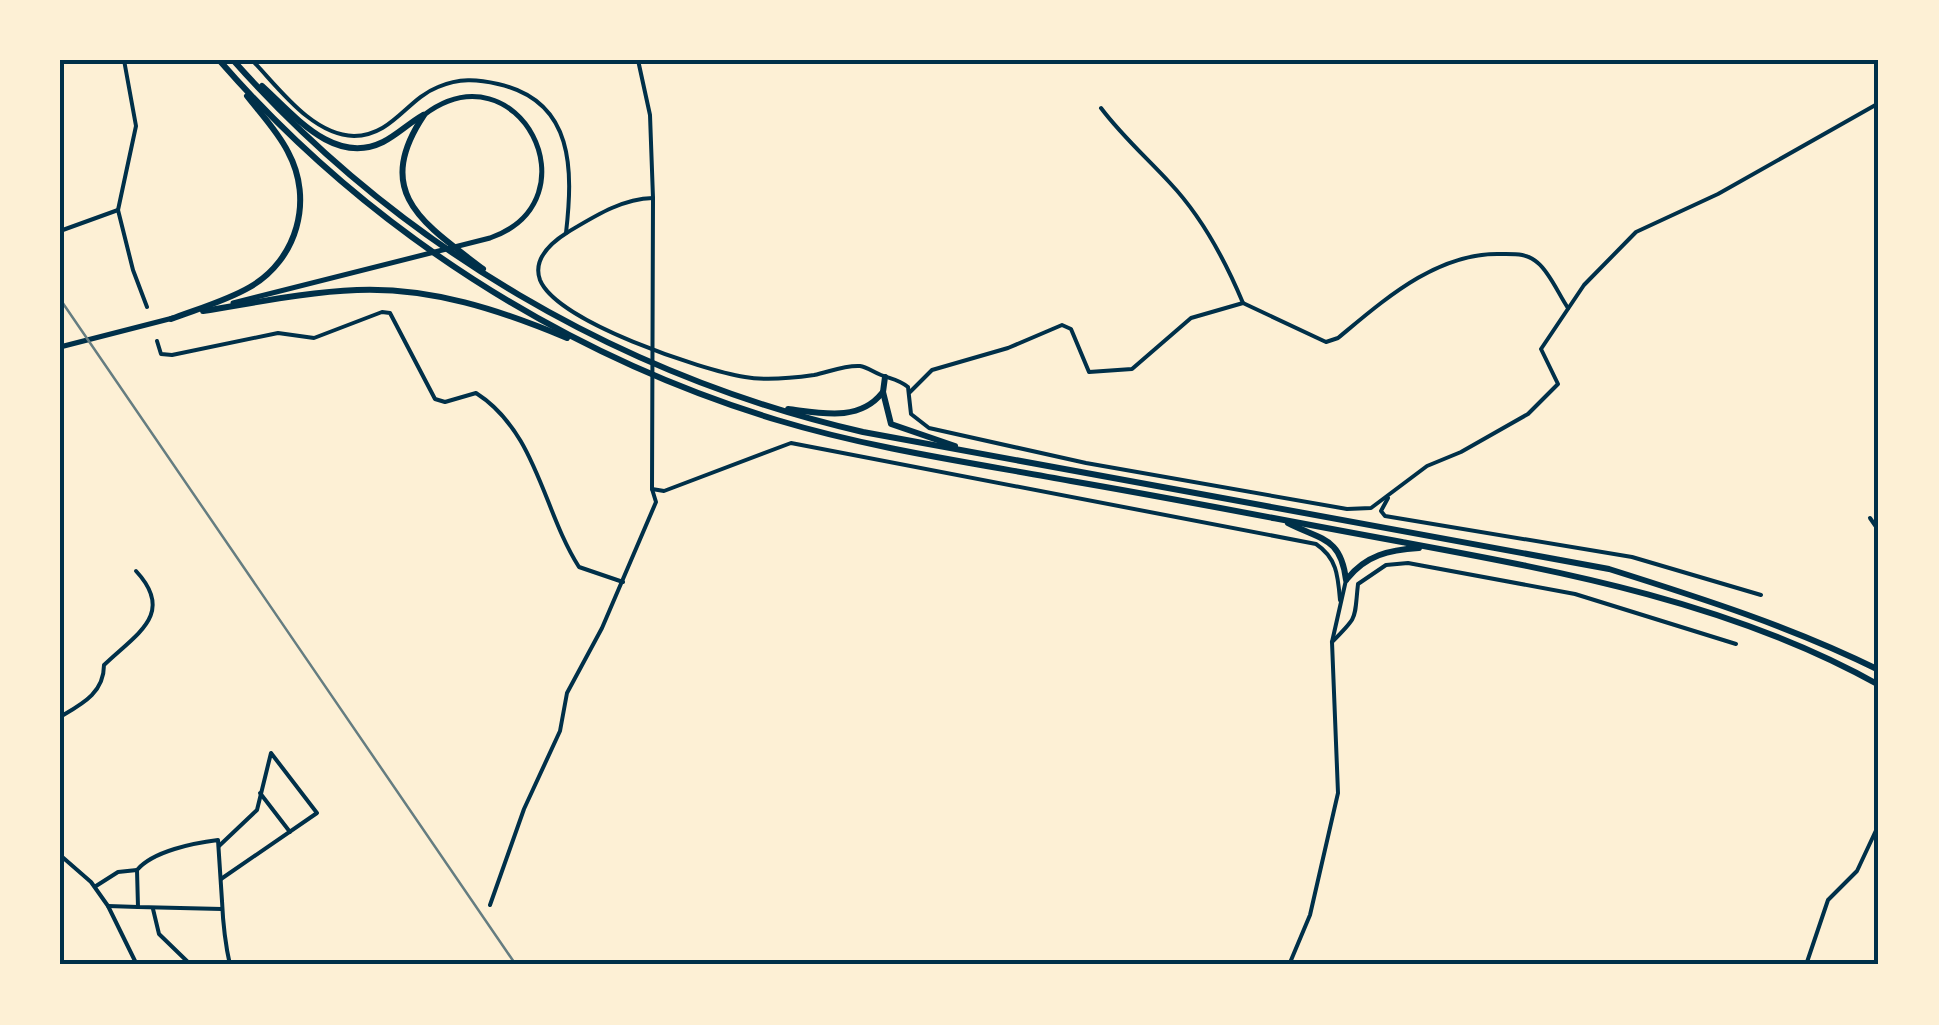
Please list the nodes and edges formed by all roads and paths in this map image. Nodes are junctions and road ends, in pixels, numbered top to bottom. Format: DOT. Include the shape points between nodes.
graph roads {
  1 [pos="124,60"];
  2 [pos="219,60"];
  3 [pos="233,60"];
  4 [pos="252,60"];
  5 [pos="638,60"];
  6 [pos="1879,103"];
  7 [pos="1101,108"];
  8 [pos="424,115"];
  9 [pos="652,198"];
  10 [pos="118,210"];
  11 [pos="60,232"];
  12 [pos="566,233"];
  13 [pos="516,294"];
  14 [pos="1243,303"];
  15 [pos="147,307"];
  16 [pos="1568,308"];
  17 [pos="203,311"];
  18 [pos="171,319"];
  19 [pos="157,341"];
  20 [pos="60,347"];
  21 [pos="622,361"];
  22 [pos="886,377"];
  23 [pos="883,392"];
  24 [pos="910,392"];
  25 [pos="765,406"];
  26 [pos="990,456"];
  27 [pos="652,489"];
  28 [pos="1389,497"];
  29 [pos="1870,518"];
  30 [pos="1283,520"];
  31 [pos="1879,531"];
  32 [pos="1428,547"];
  33 [pos="136,570"];
  34 [pos="1346,580"];
  35 [pos="623,582"];
  36 [pos="1761,595"];
  37 [pos="1340,600"];
  38 [pos="1332,642"];
  39 [pos="1736,644"];
  40 [pos="1879,670"];
  41 [pos="1879,684"];
  42 [pos="60,716"];
  43 [pos="260,793"];
  44 [pos="1879,824"];
  45 [pos="290,832"];
  46 [pos="219,846"];
  47 [pos="60,855"];
  48 [pos="136,870"];
  49 [pos="220,879"];
  50 [pos="94,887"];
  51 [pos="108,906"];
  52 [pos="490,906"];
  53 [pos="138,907"];
  54 [pos="152,907"];
  55 [pos="222,909"];
  56 [pos="136,965"];
  57 [pos="191,965"];
  58 [pos="230,965"];
  59 [pos="1289,965"];
  60 [pos="1806,965"];
  1 -- 10 [label="street" via="136,126"];
  2 -- 18 [label="highway" via="290,154 299,217 289,247 265,276"];
  2 -- 21 [label="highway" via="290,135 382,215 498,294"];
  3 -- 8 [label="highway" via="312,132 338,146 377,145"];
  3 -- 13 [label="highway" via="372,194"];
  4 -- 12 [label="street" via="310,118 334,133 357,136 383,129 430,90 459,80 524,94 548,111 570,162"];
  5 -- 9 [label="street" via="650,114"];
  6 -- 16 [label="street" via="1636,232"];
  7 -- 14 [label="street" via="1206,227"];
  8 -- 13 [label="highway" via="402,158 410,203 434,231"];
  8 -- 17 [label="main road" via="450,100 482,98 506,106 533,131 542,158 538,192 518,222 490,238"];
  9 -- 12 [label="street" via="616,205"];
  9 -- 27 [label="street"];
  10 -- 11 [label="street"];
  10 -- 15 [label="street"];
  12 -- 22 [label="street" via="542,254 539,278 573,312 623,336 679,361 758,379 848,366"];
  13 -- 25 [label="highway" via="637,356"];
  14 -- 16 [label="street" via="1326,342 1396,290 1487,253 1524,254 1541,264"];
  14 -- 24 [label="street" via="1191,318 1132,369 1089,372 1071,330 1062,325 932,370"];
  16 -- 28 [label="street" via="1541,349 1558,384 1528,414 1427,466"];
  17 -- 18 [label="main road"];
  17 -- 21 [label="highway" via="343,290 422,293 500,312"];
  18 -- 20 [label="main road"];
  19 -- 35 [label="street" via="161,354 172,355 278,333 314,338 390,313 434,399 476,393 514,432 580,567"];
  21 -- 30 [label="highway" via="733,406 838,437"];
  22 -- 23 [label="highway"];
  22 -- 24 [label="street"];
  23 -- 25 [label="highway" via="855,412"];
  23 -- 26 [label="highway" via="888,418 898,429"];
  24 -- 28 [label="street" via="910,414 929,428 1086,463 1347,509 1371,508"];
  25 -- 26 [label="highway"];
  26 -- 40 [label="highway" via="1609,569 1809,636"];
  27 -- 35 [label="street" via="656,502"];
  27 -- 37 [label="street" via="664,491 791,443 1316,544 1334,564"];
  28 -- 36 [label="street" via="1381,510 1385,516 1632,557"];
  29 -- 31 [label="street"];
  30 -- 32 [label="highway"];
  30 -- 34 [label="highway" via="1334,546"];
  32 -- 34 [label="highway" via="1370,558"];
  32 -- 41 [label="highway" via="1586,578 1725,618"];
  33 -- 42 [label="street" via="150,586 152,620 104,665 104,680 87,701"];
  34 -- 37 [label="street"];
  35 -- 52 [label="street" via="568,693 560,732"];
  37 -- 38 [label="street"];
  38 -- 39 [label="street" via="1355,618 1358,584 1386,565 1408,564 1575,594"];
  38 -- 59 [label="street" via="1338,793 1310,915"];
  43 -- 45 [label="street"];
  43 -- 45 [label="street" via="271,752 317,813"];
  43 -- 46 [label="street" via="257,810"];
  44 -- 60 [label="street" via="1856,870 1828,900"];
  45 -- 49 [label="street"];
  46 -- 48 [label="street" via="218,840 187,846"];
  46 -- 49 [label="street"];
  47 -- 50 [label="street"];
  48 -- 50 [label="street"];
  48 -- 53 [label="street"];
  49 -- 55 [label="street"];
  50 -- 51 [label="street"];
  51 -- 53 [label="street"];
  51 -- 56 [label="street"];
  53 -- 54 [label="street"];
  54 -- 55 [label="street"];
  54 -- 57 [label="street" via="159,934"];
  55 -- 58 [label="street"];
}
